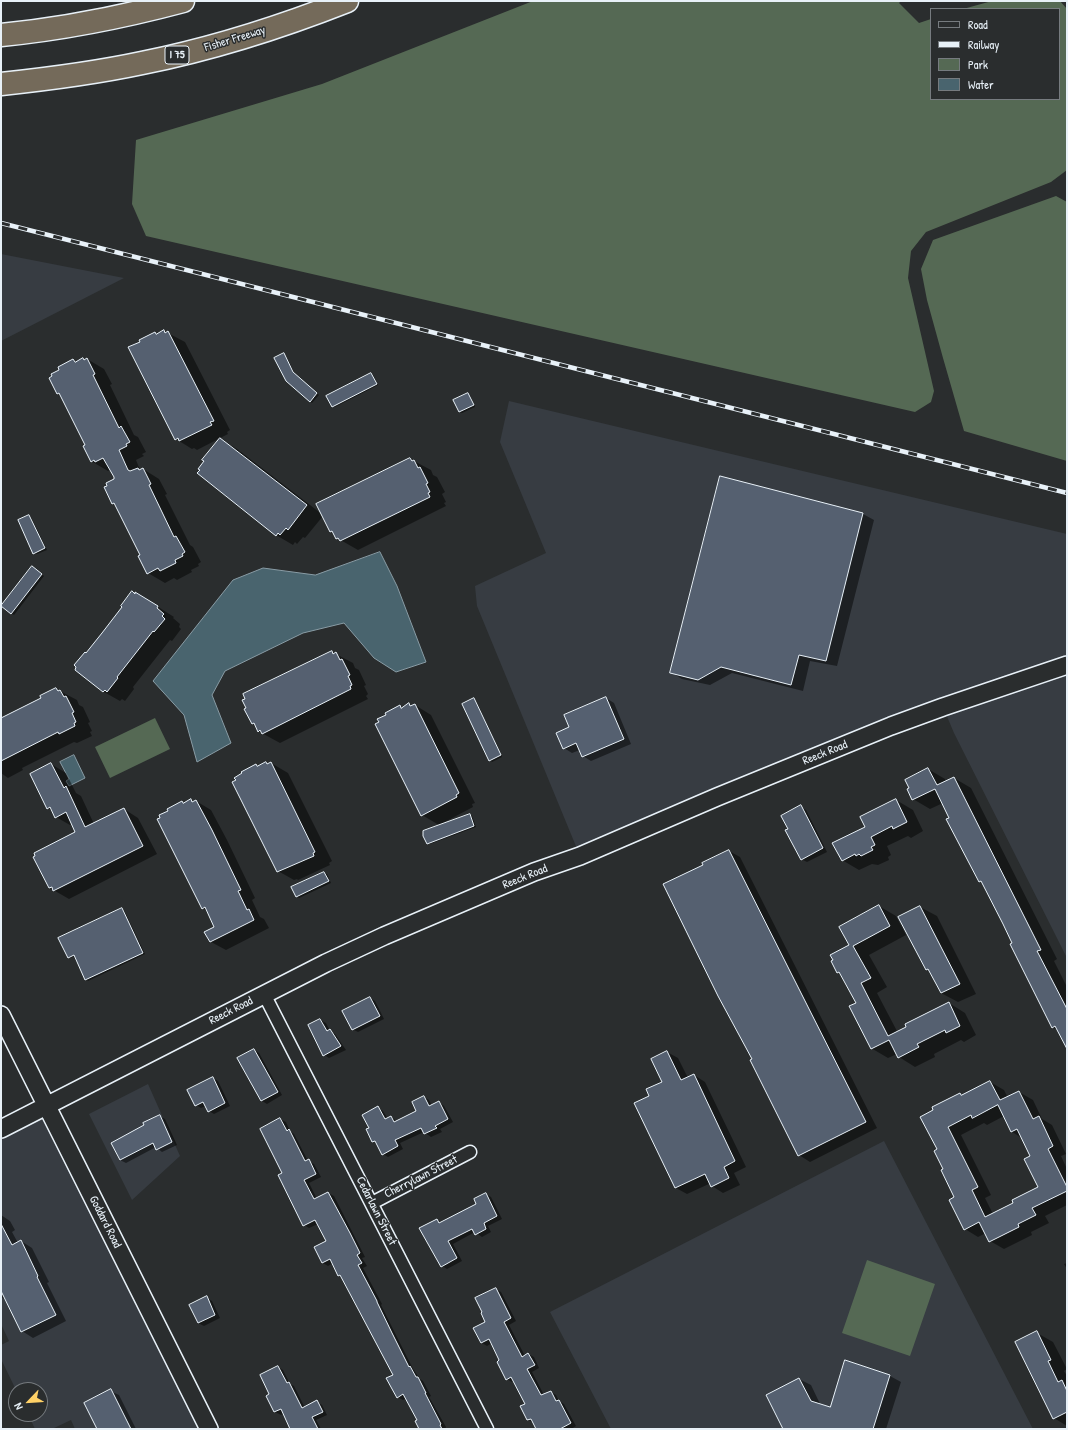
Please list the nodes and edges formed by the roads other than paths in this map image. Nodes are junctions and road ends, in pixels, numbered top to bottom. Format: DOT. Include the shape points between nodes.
graph roads {
  1 [pos="183,1"];
  2 [pos="347,1"];
  3 [pos="1,36"];
  4 [pos="1,84"];
  5 [pos="1067,665"];
  6 [pos="264,994"];
  7 [pos="1,1015"];
  8 [pos="47,1106"];
  9 [pos="1,1129"];
  10 [pos="470,1152"];
  11 [pos="372,1203"];
  12 [pos="209,1429"];
  13 [pos="487,1429"];
  1 -- 3 [label="highway" via="118,17"];
  2 -- 4 [label="highway, Fisher Freeway / I 75" via="198,50 101,71"];
  5 -- 6 [label="street, Reeck Road" via="943,707 817,756 413,923"];
  6 -- 8 [label="street, Reeck Road"];
  6 -- 11 [label="street, Cedarlawn Street"];
  7 -- 8 [label="street, Goddard Road"];
  8 -- 9 [label="street, Reeck Road"];
  8 -- 12 [label="street, Goddard Road"];
  10 -- 11 [label="street, Cherrylawn Street"];
  11 -- 13 [label="street, Cedarlawn Street"];
}
